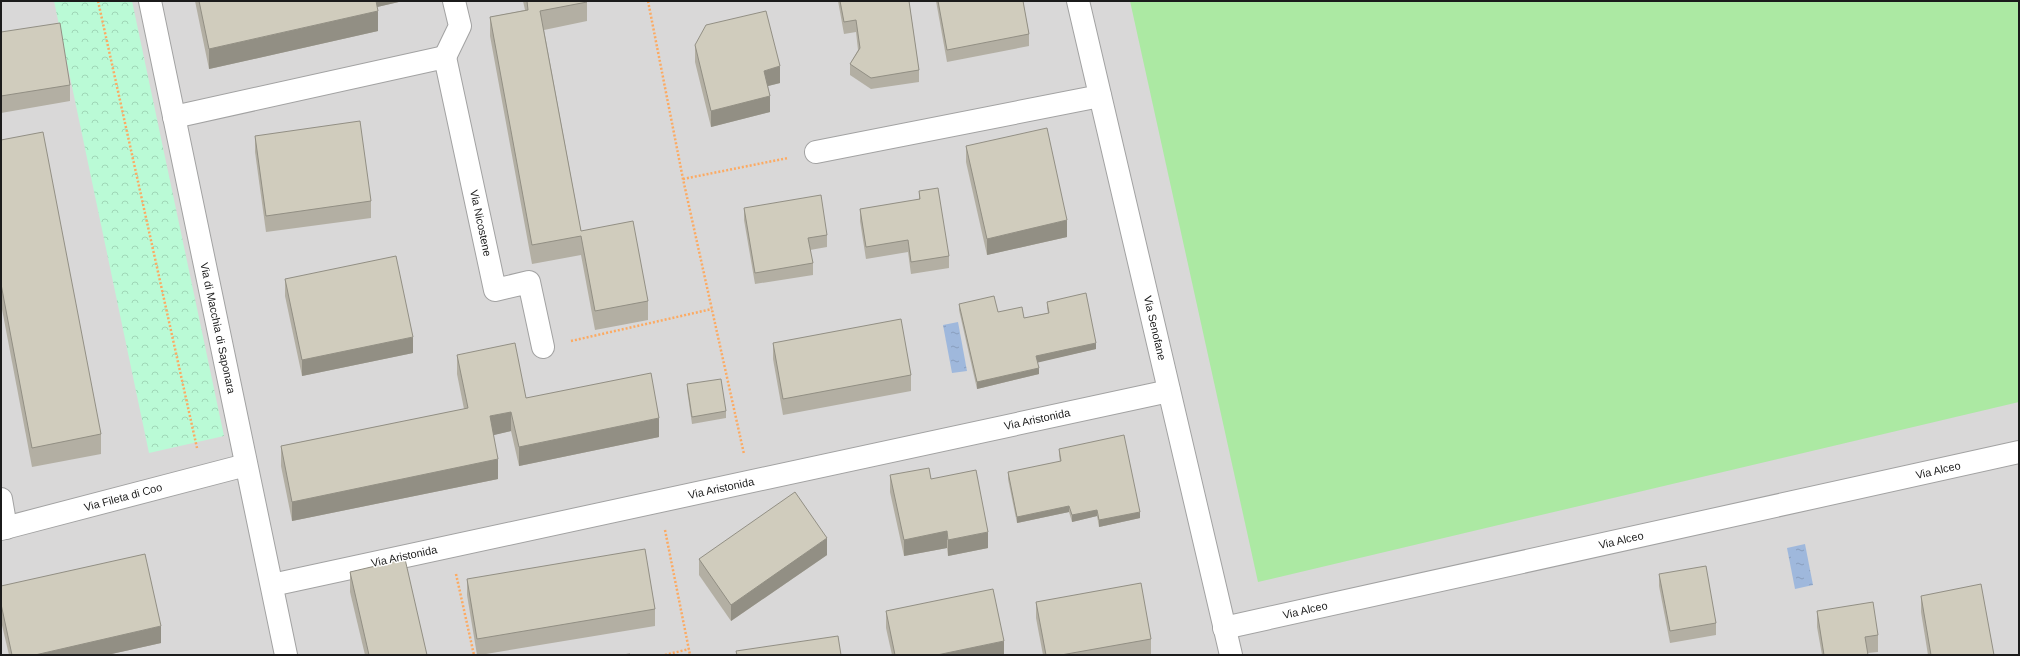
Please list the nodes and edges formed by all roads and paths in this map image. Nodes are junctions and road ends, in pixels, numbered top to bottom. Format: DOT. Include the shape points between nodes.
graph roads {
  1 [pos="98,1"];
  2 [pos="150,1"];
  3 [pos="454,1"];
  4 [pos="648,1"];
  5 [pos="1078,1"];
  6 [pos="445,57"];
  7 [pos="1100,96"];
  8 [pos="174,117"];
  9 [pos="816,152"];
  10 [pos="683,179"];
  11 [pos="712,309"];
  12 [pos="543,347"];
  13 [pos="1169,391"];
  14 [pos="2019,452"];
  15 [pos="246,465"];
  16 [pos="203,476"];
  17 [pos="750,481"];
  18 [pos="1,500"];
  19 [pos="659,501"];
  20 [pos="4,528"];
  21 [pos="450,546"];
  22 [pos="272,585"];
  23 [pos="1224,628"];
  24 [pos="689,649"];
  25 [pos="286,655"];
  26 [pos="474,655"];
  27 [pos="665,655"];
  28 [pos="690,655"];
  29 [pos="1231,655"];
  1 -- 16 [label="path"];
  2 -- 8 [label="street, Via di Macchia di Saponara"];
  3 -- 6 [label="street" via="460,26"];
  4 -- 10 [label="path"];
  5 -- 7 [label="street, Via Senofane"];
  6 -- 8 [label="street"];
  6 -- 12 [label="street, Via Nicostene" via="495,290 529,282"];
  7 -- 9 [label="street"];
  7 -- 13 [label="street, Via Senofane"];
  8 -- 15 [label="street, Via di Macchia di Saponara"];
  9 -- 10 [label="path"];
  10 -- 11 [label="path"];
  11 -- 12 [label="path"];
  11 -- 17 [label="path"];
  13 -- 17 [label="street, Via Aristonida"];
  13 -- 23 [label="street, Via Senofane"];
  14 -- 23 [label="street, Via Alceo"];
  15 -- 16 [label="street, Via Fileta di Coo"];
  15 -- 22 [label="street, Via di Macchia di Saponara"];
  16 -- 20 [label="street, Via Fileta di Coo"];
  17 -- 19 [label="street, Via Aristonida"];
  18 -- 20 [label="street"];
  19 -- 21 [label="street, Via Aristonida"];
  19 -- 24 [label="path"];
  21 -- 22 [label="street, Via Aristonida"];
  21 -- 26 [label="path"];
  22 -- 25 [label="street, Via di Macchia di Saponara"];
  23 -- 29 [label="street, Via Senofane"];
  24 -- 27 [label="path"];
  24 -- 28 [label="path"];
}
